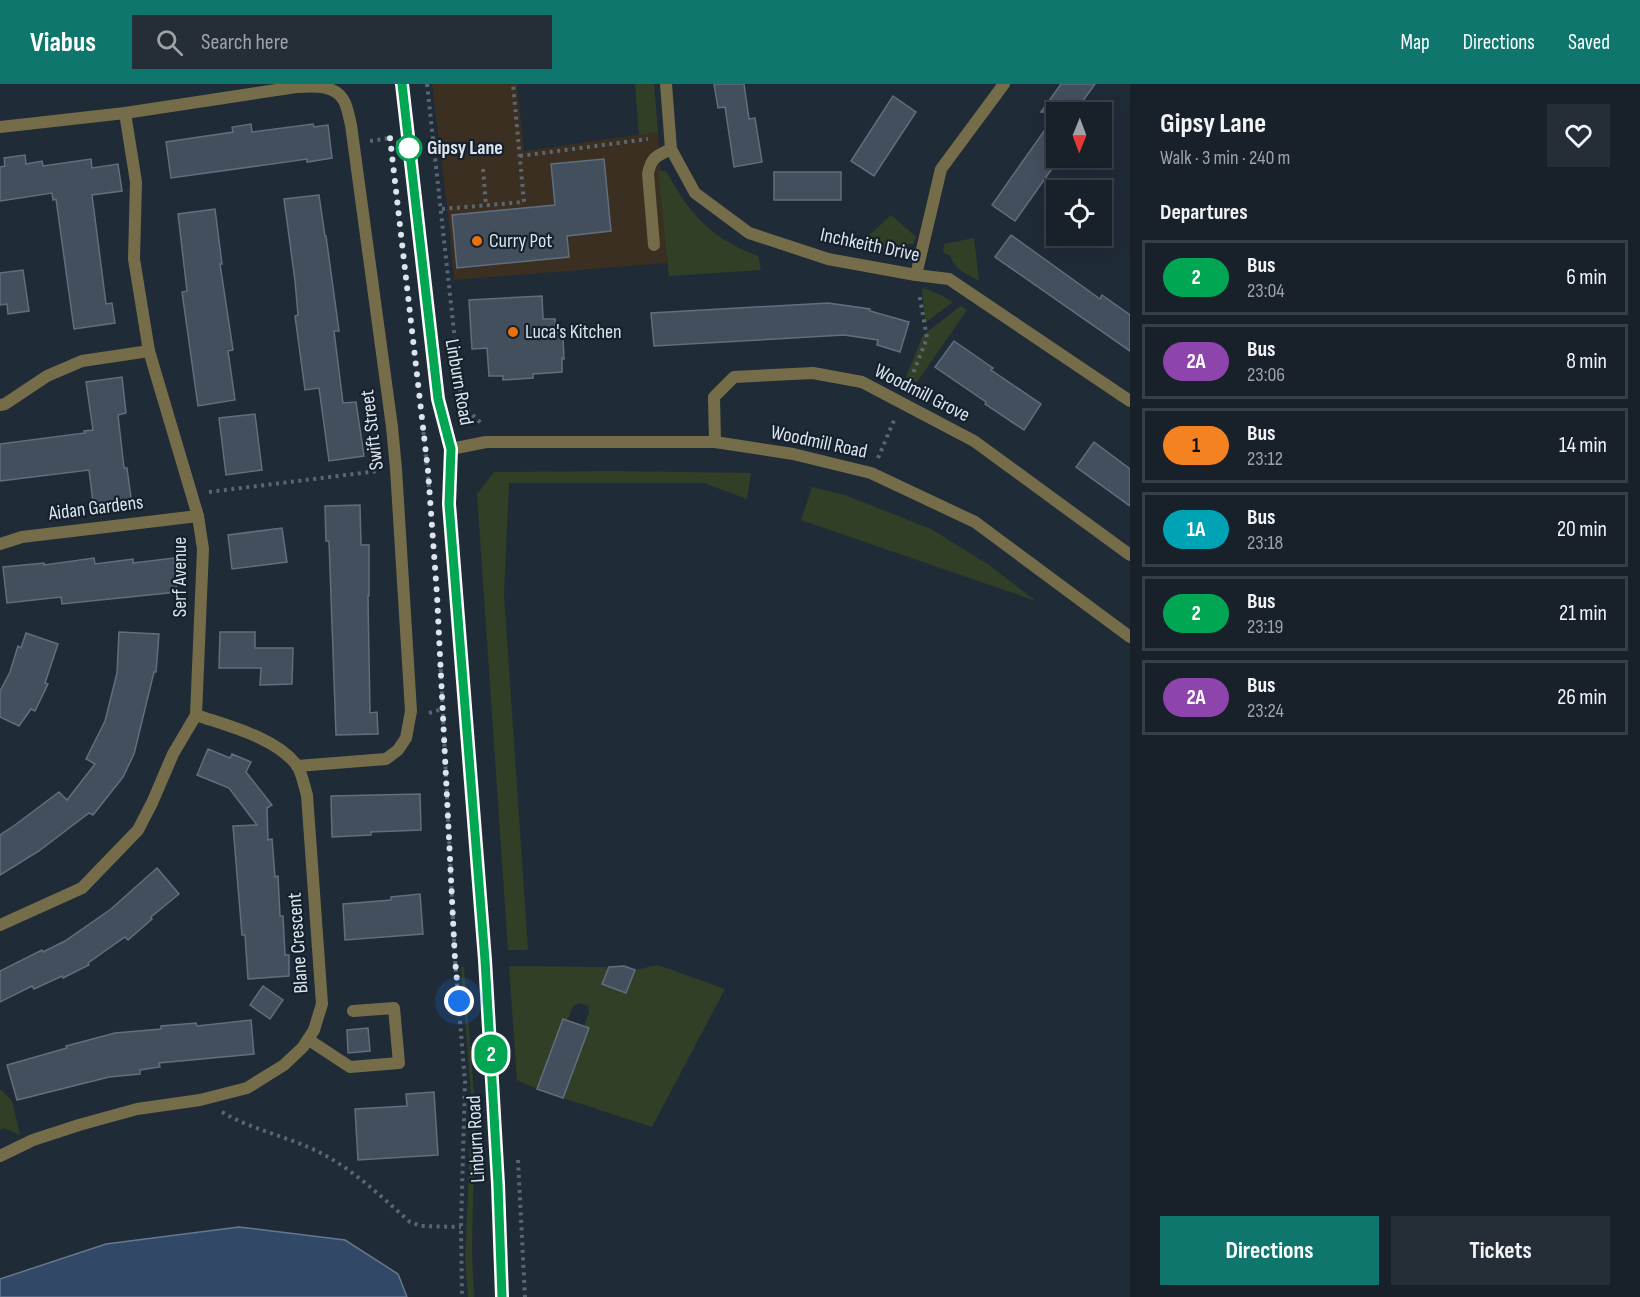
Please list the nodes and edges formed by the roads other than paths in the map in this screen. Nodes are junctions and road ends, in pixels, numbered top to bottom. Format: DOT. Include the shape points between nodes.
graph roads {
  1 [pos="402,84"];
  2 [pos="666,84"];
  3 [pos="1004,84"];
  4 [pos="125,113"];
  5 [pos="0,127"];
  6 [pos="670,143"];
  7 [pos="654,245"];
  8 [pos="915,275"];
  9 [pos="149,351"];
  10 [pos="1130,402"];
  11 [pos="0,405"];
  12 [pos="715,442"];
  13 [pos="451,449"];
  14 [pos="198,516"];
  15 [pos="0,544"];
  16 [pos="1130,555"];
  17 [pos="1130,637"];
  18 [pos="196,715"];
  19 [pos="297,766"];
  20 [pos="0,925"];
  21 [pos="353,1011"];
  22 [pos="309,1040"];
  23 [pos="0,1156"];
  24 [pos="502,1297"];
  1 -- 13 [label="street, Linburn Road" via="438,399"];
  2 -- 6 [label="street, Inchkeith Drive"];
  3 -- 8 [label="street" via="941,169"];
  4 -- 5 [label="street, Swift Street"];
  4 -- 9 [label="street, Serf Avenue" via="136,182 134,259"];
  4 -- 19 [label="street, Swift Street" via="316,86 331,89 344,100 351,125 392,427 411,711 406,738 386,759"];
  6 -- 7 [label="street" via="650,164 648,174"];
  6 -- 8 [label="street, Inchkeith Drive" via="695,193 749,233 828,259"];
  8 -- 10 [label="street, Inchkeith Drive" via="949,279"];
  9 -- 11 [label="street" via="82,361 47,376"];
  9 -- 14 [label="street, Serf Avenue"];
  12 -- 13 [label="street, Woodmill Road" via="486,442"];
  12 -- 16 [label="street, Woodmill Grove" via="714,397 734,377 813,373 862,382 974,441"];
  12 -- 17 [label="street, Woodmill Road" via="794,454 871,473 975,522"];
  13 -- 24 [label="street, Linburn Road" via="449,504 485,960"];
  14 -- 15 [label="street, Aidan Gardens" via="22,537"];
  14 -- 18 [label="street, Serf Avenue" via="204,549"];
  18 -- 19 [label="street, Blane Crescent" via="276,747"];
  18 -- 20 [label="street, Serf Avenue" via="138,830 82,888"];
  19 -- 22 [label="street, Blane Crescent" via="307,795 322,1004"];
  21 -- 22 [label="street" via="394,1008 399,1063 350,1067"];
  22 -- 23 [label="street, Blane Crescent" via="284,1065 247,1088 89,1122 33,1140"];
}
